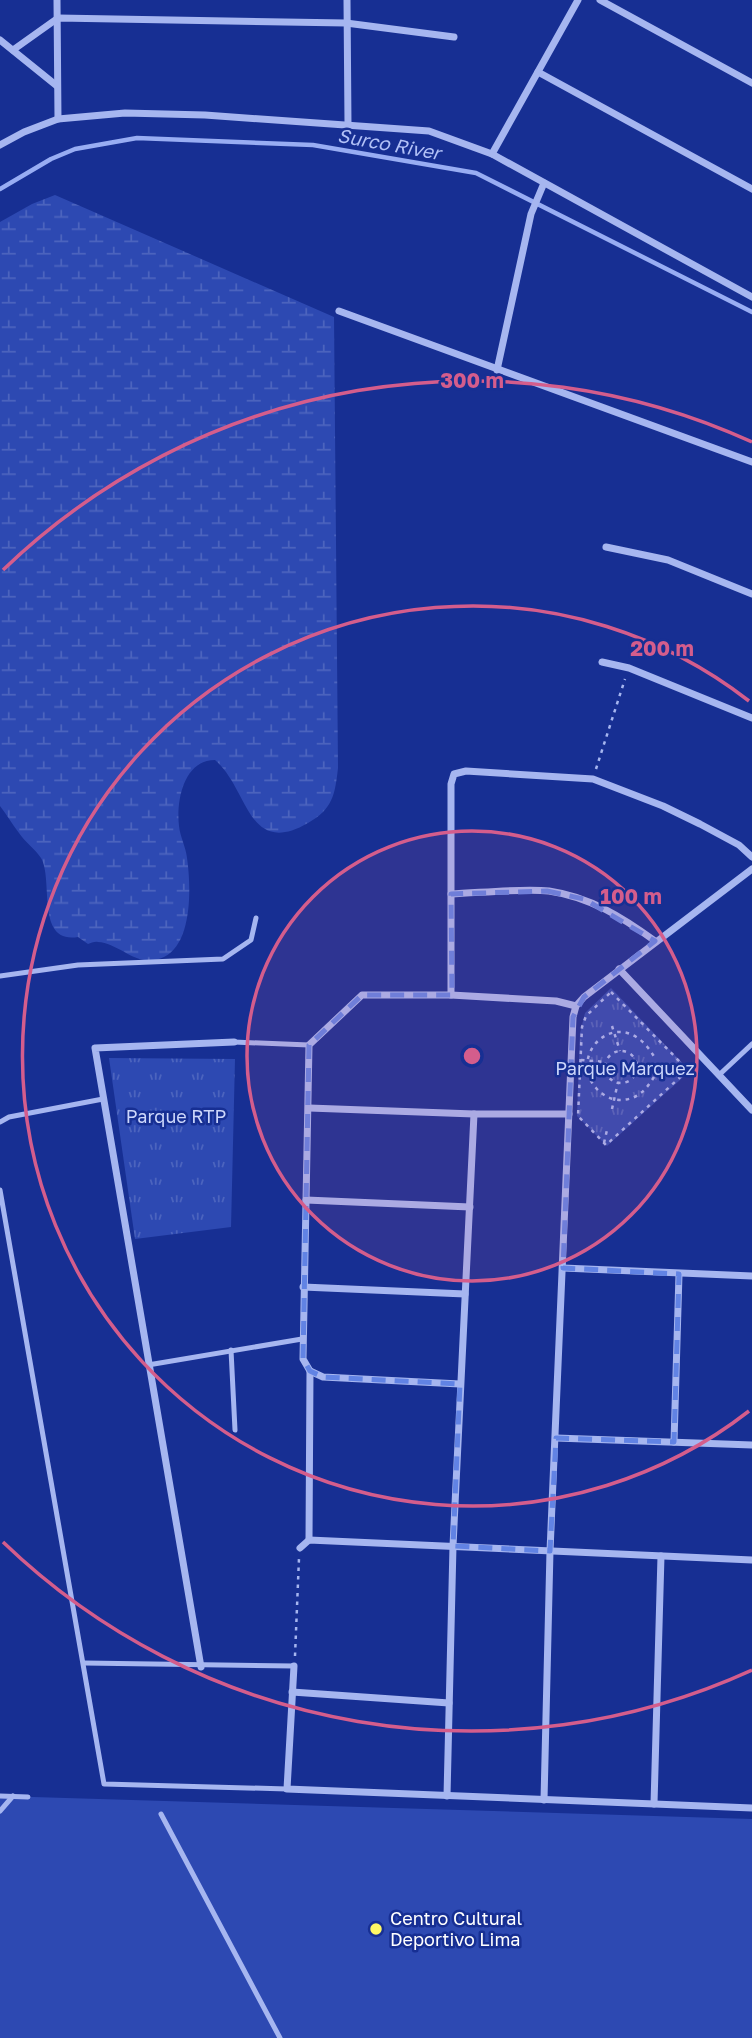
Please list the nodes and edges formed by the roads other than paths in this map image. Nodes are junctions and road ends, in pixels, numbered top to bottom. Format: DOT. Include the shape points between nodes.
graph roads {
  1 [pos="57,0"];
  2 [pos="347,0"];
  3 [pos="578,0"];
  4 [pos="600,0"];
  5 [pos="58,18"];
  6 [pos="346,23"];
  7 [pos="454,37"];
  8 [pos="0,40"];
  9 [pos="13,50"];
  10 [pos="538,72"];
  11 [pos="752,83"];
  12 [pos="57,86"];
  13 [pos="58,119"];
  14 [pos="348,124"];
  15 [pos="0,145"];
  16 [pos="492,154"];
  17 [pos="544,183"];
  18 [pos="752,189"];
  19 [pos="751,294"];
  20 [pos="339,312"];
  21 [pos="497,370"];
  22 [pos="752,462"];
  23 [pos="606,547"];
  24 [pos="752,594"];
  25 [pos="602,662"];
  26 [pos="752,718"];
  27 [pos="752,857"];
  28 [pos="752,869"];
  29 [pos="452,894"];
  30 [pos="256,918"];
  31 [pos="655,941"];
  32 [pos="619,969"];
  33 [pos="0,976"];
  34 [pos="452,995"];
  35 [pos="576,1006"];
  36 [pos="234,1042"];
  37 [pos="752,1044"];
  38 [pos="309,1045"];
  39 [pos="719,1075"];
  40 [pos="103,1099"];
  41 [pos="309,1108"];
  42 [pos="752,1110"];
  43 [pos="474,1114"];
  44 [pos="569,1114"];
  45 [pos="0,1122"];
  46 [pos="0,1190"];
  47 [pos="306,1200"];
  48 [pos="470,1206"];
  49 [pos="563,1268"];
  50 [pos="679,1273"];
  51 [pos="752,1276"];
  52 [pos="303,1287"];
  53 [pos="465,1294"];
  54 [pos="302,1339"];
  55 [pos="231,1350"];
  56 [pos="148,1365"];
  57 [pos="310,1371"];
  58 [pos="460,1384"];
  59 [pos="235,1430"];
  60 [pos="556,1438"];
  61 [pos="674,1443"];
  62 [pos="752,1445"];
  63 [pos="309,1540"];
  64 [pos="453,1546"];
  65 [pos="300,1548"];
  66 [pos="551,1551"];
  67 [pos="661,1556"];
  68 [pos="752,1560"];
  69 [pos="84,1663"];
  70 [pos="294,1666"];
  71 [pos="201,1667"];
  72 [pos="292,1692"];
  73 [pos="449,1703"];
  74 [pos="287,1789"];
  75 [pos="0,1796"];
  76 [pos="13,1796"];
  77 [pos="447,1796"];
  78 [pos="29,1797"];
  79 [pos="544,1800"];
  80 [pos="654,1804"];
  81 [pos="752,1808"];
  82 [pos="0,1811"];
  83 [pos="161,1814"];
  84 [pos="280,2038"];
  1 -- 5 [label="street"];
  2 -- 6 [label="street"];
  3 -- 10 [label="street"];
  4 -- 11 [label="street"];
  5 -- 6 [label="street"];
  5 -- 9 [label="street"];
  5 -- 12 [label="street"];
  6 -- 7 [label="street"];
  6 -- 14 [label="street"];
  8 -- 9 [label="street"];
  9 -- 12 [label="street"];
  10 -- 16 [label="street"];
  10 -- 18 [label="street"];
  12 -- 13 [label="street"];
  13 -- 14 [label="street" via="125,113"];
  13 -- 15 [label="street"];
  14 -- 16 [label="street" via="429,131"];
  16 -- 17 [label="street"];
  17 -- 19 [label="street"];
  17 -- 21 [label="street" via="533,209"];
  20 -- 21 [label="street"];
  21 -- 22 [label="street"];
  23 -- 24 [label="street" via="668,559"];
  25 -- 26 [label="street" via="629,668"];
  27 -- 29 [label="street" via="700,824 593,779 466,771 454,774 451,784"];
  28 -- 31 [label="street"];
  29 -- 31 [label="street" via="547,891 584,899 623,918"];
  29 -- 34 [label="street"];
  30 -- 33 [label="lane" via="251,940 223,959 78,965"];
  31 -- 32 [label="street"];
  32 -- 35 [label="street"];
  32 -- 39 [label="street"];
  34 -- 35 [label="street"];
  34 -- 38 [label="street" via="362,995"];
  35 -- 44 [label="street"];
  36 -- 38 [label="lane"];
  36 -- 40 [label="street" via="95,1048"];
  37 -- 39 [label="lane"];
  38 -- 41 [label="street"];
  39 -- 42 [label="street"];
  40 -- 45 [label="lane"];
  40 -- 56 [label="street"];
  41 -- 43 [label="street"];
  41 -- 47 [label="street"];
  43 -- 44 [label="street"];
  43 -- 48 [label="street"];
  44 -- 49 [label="street"];
  46 -- 69 [label="lane"];
  47 -- 48 [label="street"];
  47 -- 52 [label="street"];
  48 -- 53 [label="street"];
  49 -- 50 [label="street"];
  49 -- 60 [label="street"];
  50 -- 51 [label="street"];
  50 -- 61 [label="street"];
  52 -- 53 [label="street"];
  52 -- 54 [label="street"];
  53 -- 58 [label="street"];
  54 -- 55 [label="lane"];
  54 -- 57 [label="street" via="303,1359"];
  55 -- 56 [label="lane"];
  55 -- 59 [label="lane"];
  56 -- 71 [label="street"];
  57 -- 58 [label="street" via="323,1377"];
  57 -- 63 [label="street"];
  58 -- 64 [label="street"];
  60 -- 61 [label="street"];
  60 -- 66 [label="street"];
  61 -- 62 [label="street"];
  63 -- 64 [label="street"];
  63 -- 65 [label="street"];
  64 -- 66 [label="street"];
  64 -- 73 [label="street"];
  66 -- 67 [label="street"];
  66 -- 79 [label="street"];
  67 -- 68 [label="street"];
  67 -- 80 [label="street"];
  69 -- 71 [label="lane"];
  69 -- 74 [label="lane" via="104,1784"];
  70 -- 71 [label="lane"];
  70 -- 72 [label="street"];
  72 -- 73 [label="street"];
  72 -- 74 [label="street"];
  73 -- 77 [label="street"];
  74 -- 77 [label="street"];
  75 -- 76 [label="lane"];
  76 -- 78 [label="lane"];
  76 -- 82 [label="lane"];
  77 -- 79 [label="street"];
  79 -- 80 [label="street"];
  80 -- 81 [label="street"];
  83 -- 84 [label="lane"];
}
